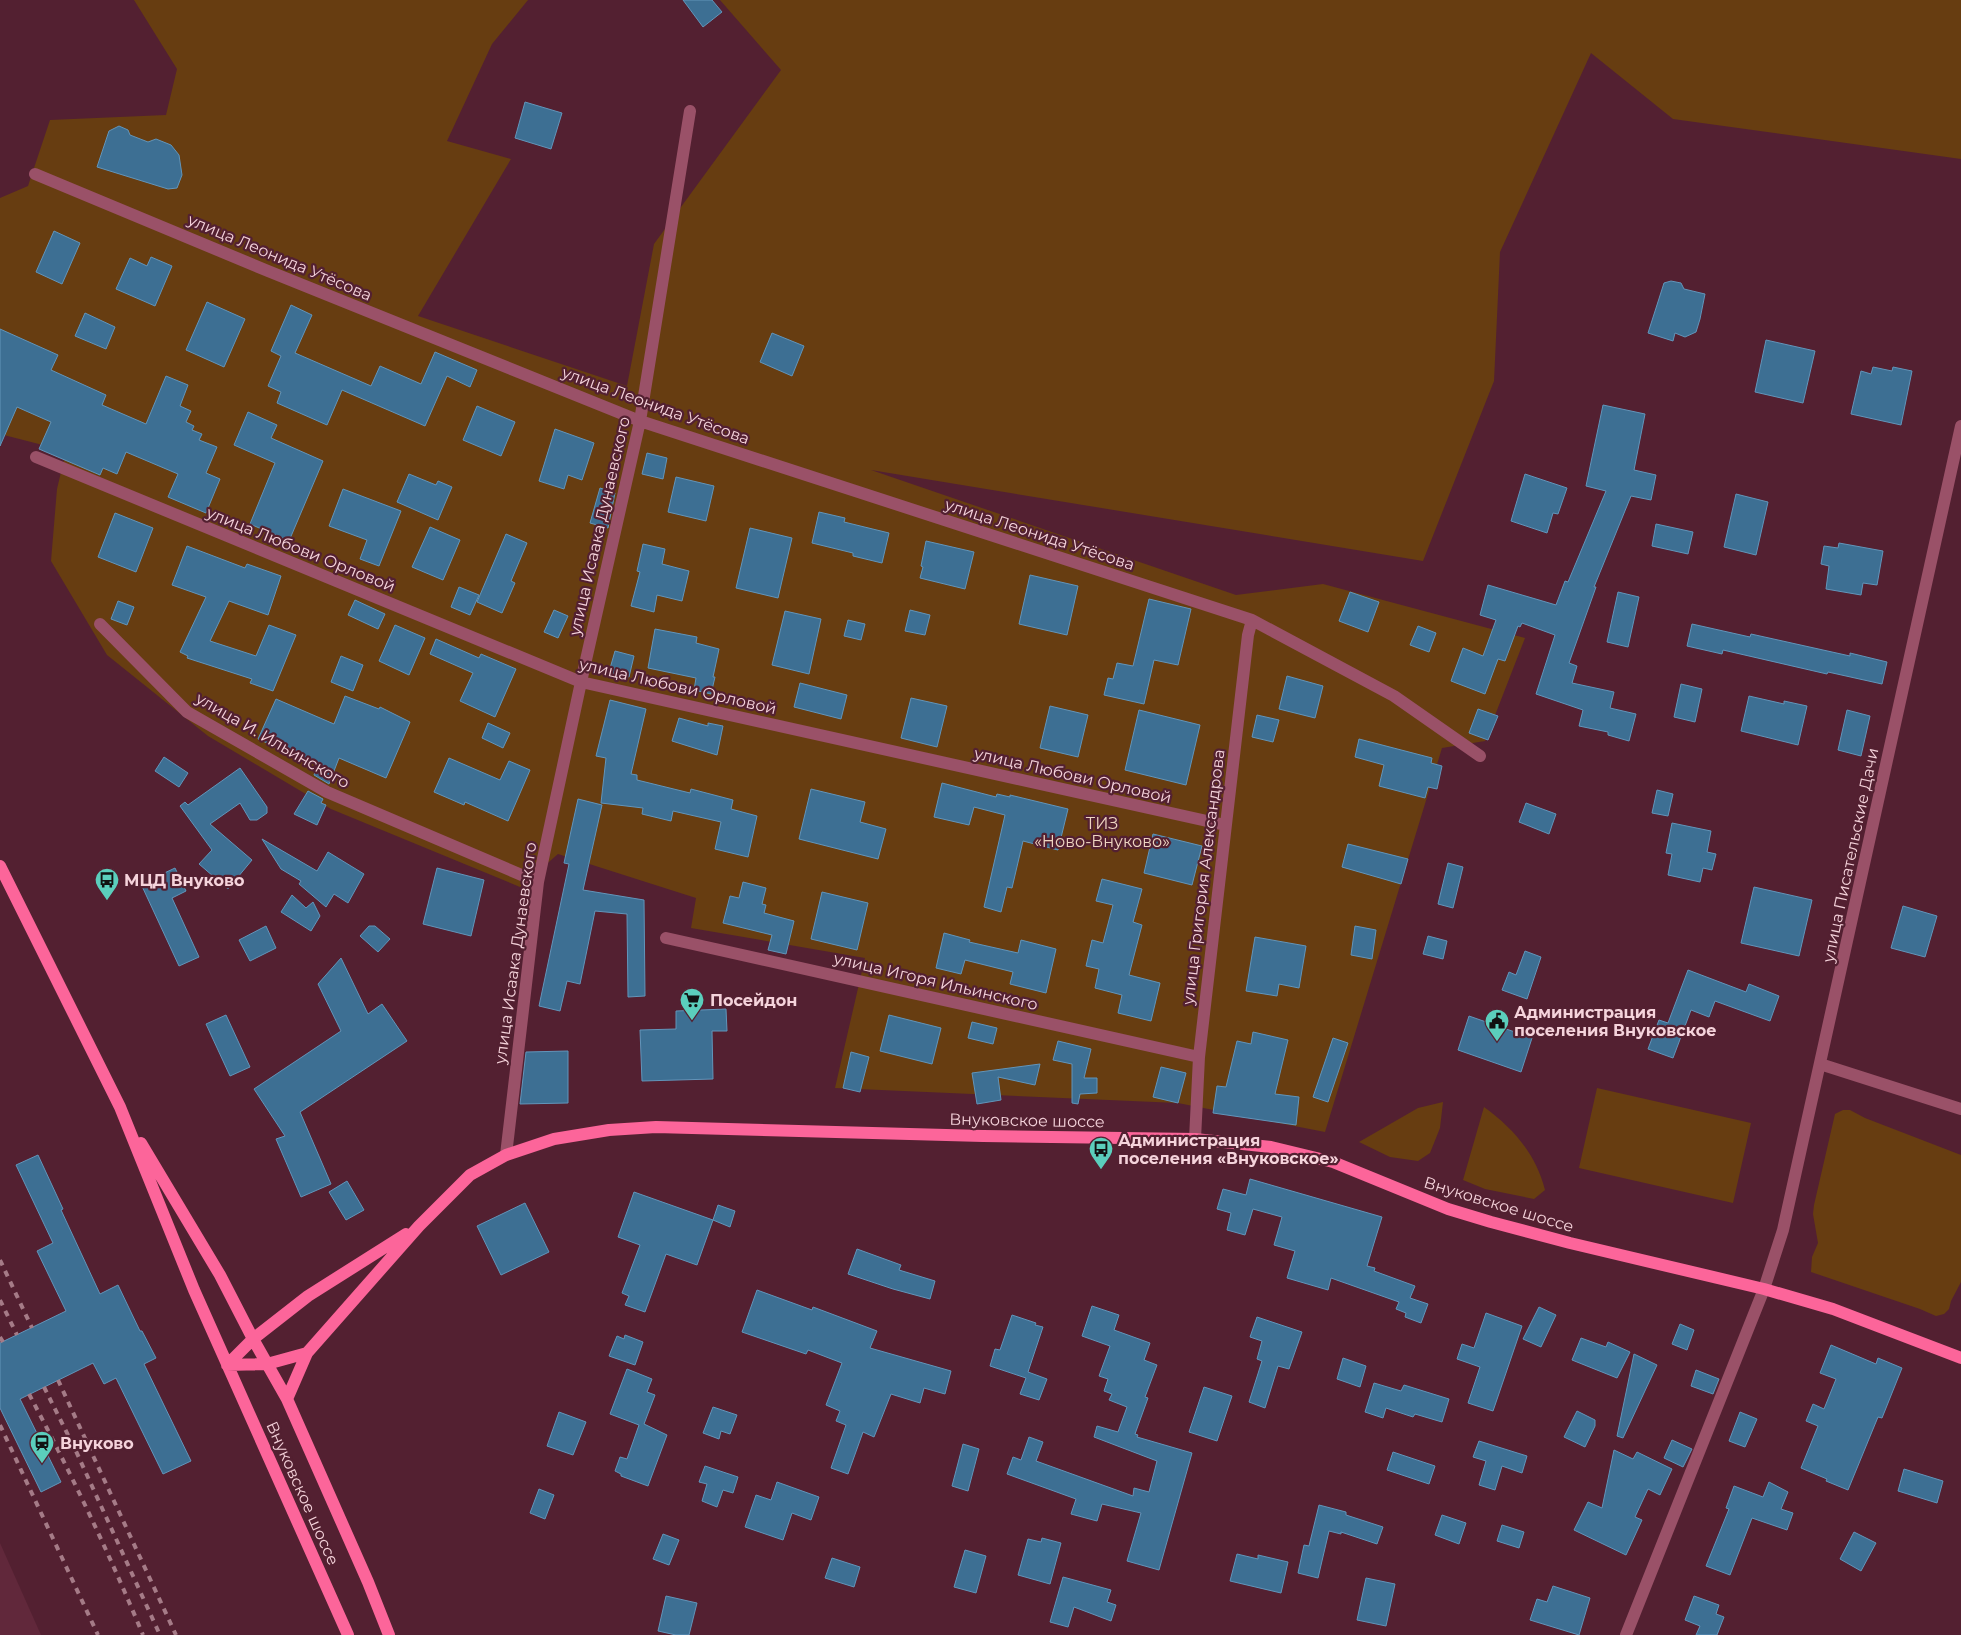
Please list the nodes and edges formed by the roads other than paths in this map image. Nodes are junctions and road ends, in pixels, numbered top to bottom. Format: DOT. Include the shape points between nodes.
graph roads {
  1 [pos="690,111"];
  2 [pos="35,174"];
  3 [pos="640,421"];
  4 [pos="1961,426"];
  5 [pos="36,458"];
  6 [pos="1252,620"];
  7 [pos="100,624"];
  8 [pos="581,682"];
  9 [pos="1480,756"];
  10 [pos="1225,825"];
  11 [pos="0,866"];
  12 [pos="538,882"];
  13 [pos="666,938"];
  14 [pos="1199,1057"];
  15 [pos="1820,1064"];
  16 [pos="120,1107"];
  17 [pos="1961,1109"];
  18 [pos="1195,1139"];
  19 [pos="506,1155"];
  20 [pos="419,1226"];
  21 [pos="1764,1289"];
  22 [pos="253,1339"];
  23 [pos="307,1353"];
  24 [pos="1961,1358"];
  25 [pos="267,1364"];
  26 [pos="228,1365"];
  27 [pos="287,1399"];
  28 [pos="348,1635"];
  29 [pos="389,1635"];
  30 [pos="1626,1635"];
  1 -- 3 [label="street, улица Исаака Дунаевского"];
  2 -- 3 [label="street, улица Леонида Утёсова"];
  3 -- 6 [label="street, улица Леонида Утёсова"];
  3 -- 8 [label="street, улица Исаака Дунаевского"];
  4 -- 15 [label="street, улица Писательские Дачи"];
  5 -- 8 [label="street, улица Любови Орловой"];
  6 -- 9 [label="street, улица Леонида Утёсова" via="1394,696"];
  6 -- 10 [label="street, улица Григория Александрова"];
  7 -- 12 [label="street, улица И. Ильинского" via="187,712 327,792"];
  8 -- 10 [label="street, улица Любови Орловой"];
  8 -- 12 [label="street, улица Исаака Дунаевского"];
  10 -- 14 [label="street, улица Григория Александрова"];
  11 -- 16 [label="main road"];
  12 -- 19 [label="street, улица Исаака Дунаевского"];
  13 -- 14 [label="street, улица Игоря Ильинского"];
  14 -- 18 [label="street, улица Григория Александрова"];
  15 -- 17 [label="street"];
  15 -- 21 [label="street, улица Писательские Дачи" via="1784,1230"];
  16 -- 22 [label="main road" via="220,1275"];
  16 -- 26 [label="main road"];
  18 -- 19 [label="main road, Внуковское шоссе" via="656,1127 571,1135"];
  18 -- 21 [label="main road, Внуковское шоссе" via="1300,1153 1333,1162 1448,1209 1491,1222"];
  19 -- 20 [label="main road, Внуковское шоссе" via="470,1175"];
  20 -- 22 [label="main road, Внуковское шоссе" via="308,1296"];
  20 -- 23 [label="main road, Внуковское шоссе"];
  21 -- 24 [label="main road, Внуковское шоссе" via="1856,1317"];
  21 -- 30 [label="street, улица Писательские Дачи"];
  22 -- 25 [label="main road, Внуковское шоссе"];
  22 -- 26 [label="main road, Внуковское шоссе"];
  23 -- 25 [label="main road"];
  23 -- 27 [label="main road, Внуковское шоссе"];
  25 -- 26 [label="main road"];
  25 -- 27 [label="main road, Внуковское шоссе"];
  26 -- 28 [label="main road, Внуковское шоссе"];
  27 -- 29 [label="main road, Внуковское шоссе"];
}
